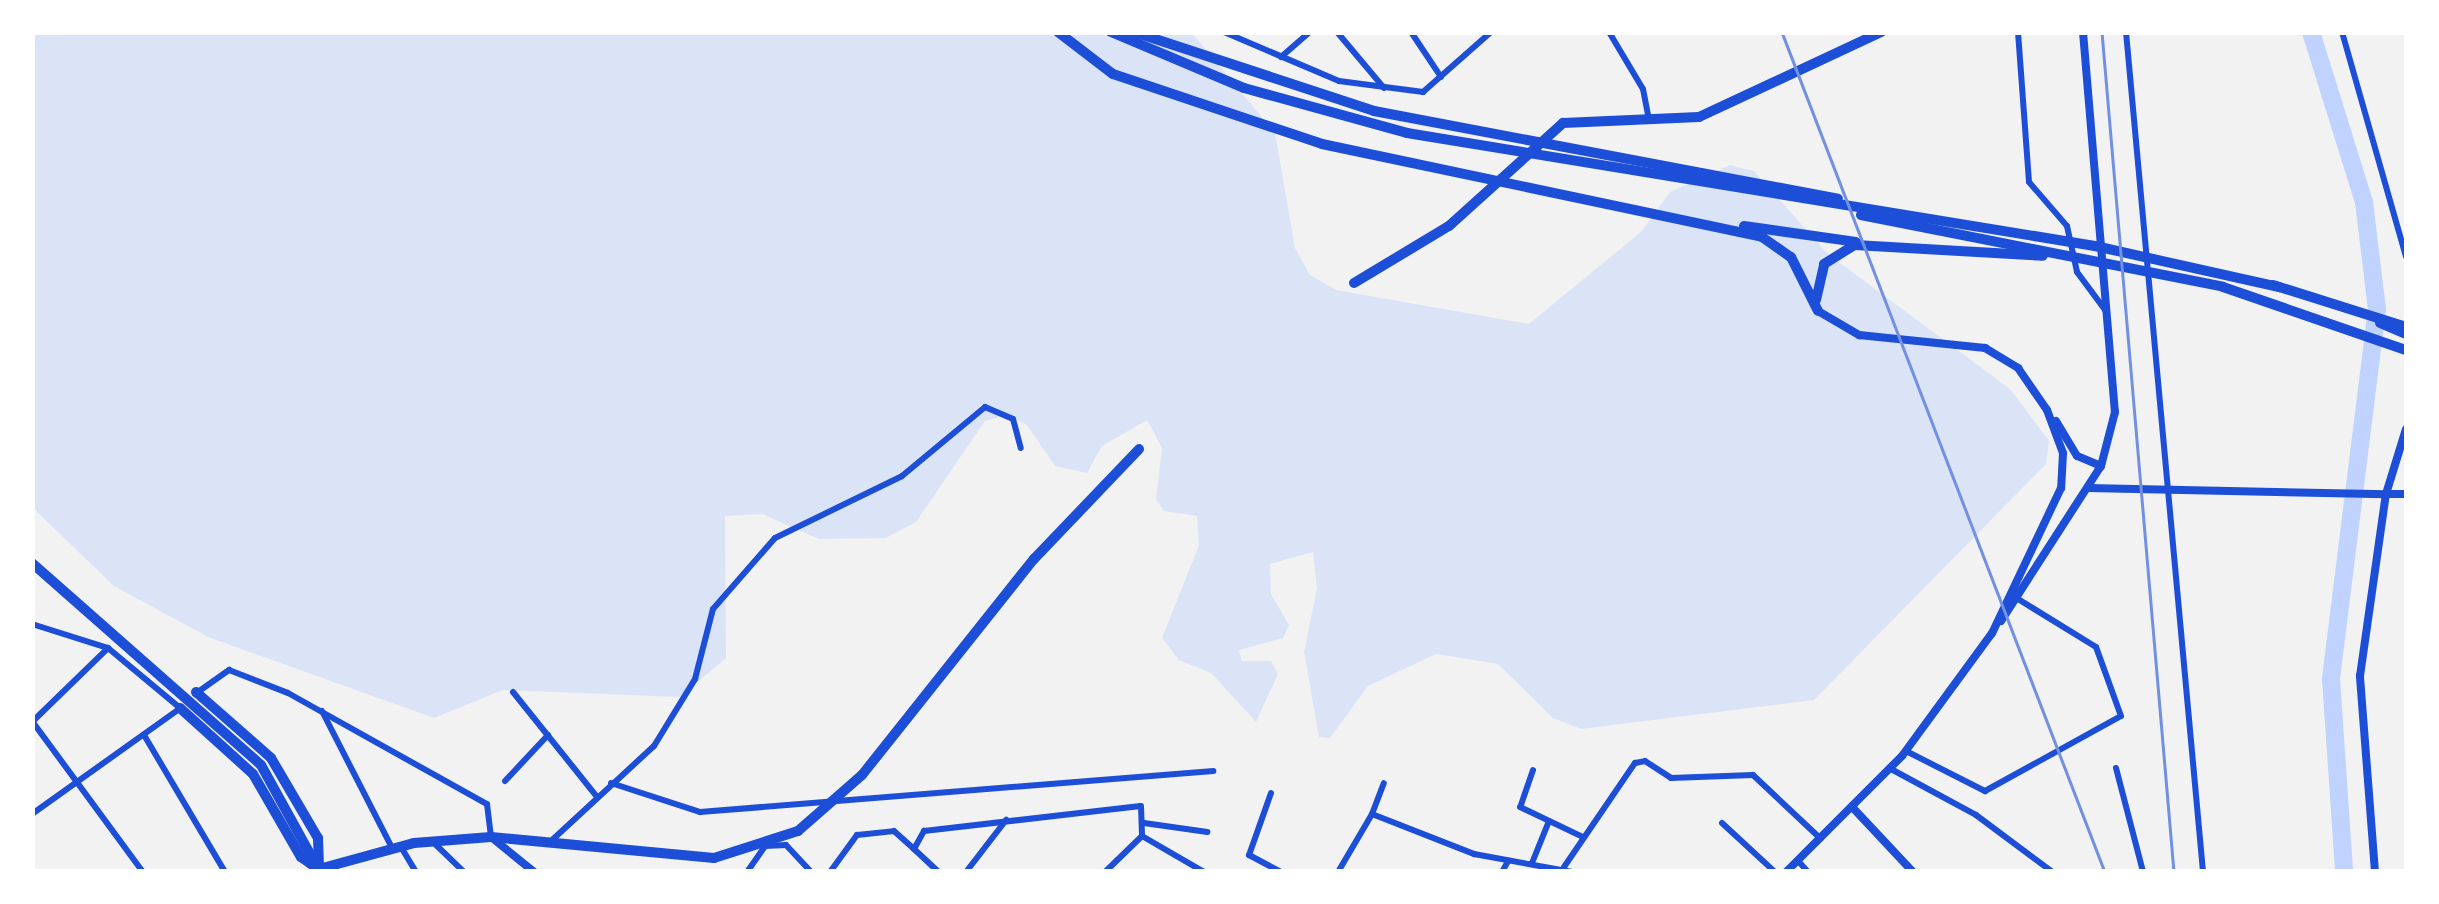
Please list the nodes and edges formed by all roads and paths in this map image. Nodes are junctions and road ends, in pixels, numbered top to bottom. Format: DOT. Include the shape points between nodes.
graph roads {
  1 [pos="1058,32"];
  2 [pos="1111,32"];
  3 [pos="1134,32"];
  4 [pos="1224,32"];
  5 [pos="1310,32"];
  6 [pos="1336,32"];
  7 [pos="1410,32"];
  8 [pos="1491,32"];
  9 [pos="1608,32"];
  10 [pos="1881,32"];
  11 [pos="2018,32"];
  12 [pos="2083,32"];
  13 [pos="2126,32"];
  14 [pos="2342,32"];
  15 [pos="1281,57"];
  16 [pos="1440,77"];
  17 [pos="1384,88"];
  18 [pos="1649,120"];
  19 [pos="1542,138"];
  20 [pos="1503,180"];
  21 [pos="1754,192"];
  22 [pos="1670,216"];
  23 [pos="1912,216"];
  24 [pos="1866,244"];
  25 [pos="2057,255"];
  26 [pos="2406,256"];
  27 [pos="1354,283"];
  28 [pos="1818,311"];
  29 [pos="2110,316"];
  30 [pos="2406,331"];
  31 [pos="2406,350"];
  32 [pos="2047,410"];
  33 [pos="2406,429"];
  34 [pos="1021,448"];
  35 [pos="1139,448"];
  36 [pos="2101,466"];
  37 [pos="2163,484"];
  38 [pos="2088,488"];
  39 [pos="2386,494"];
  40 [pos="2406,494"];
  41 [pos="32,563"];
  42 [pos="2018,598"];
  43 [pos="32,624"];
  44 [pos="1992,633"];
  45 [pos="112,643"];
  46 [pos="513,692"];
  47 [pos="195,693"];
  48 [pos="182,706"];
  49 [pos="321,710"];
  50 [pos="33,722"];
  51 [pos="144,734"];
  52 [pos="548,736"];
  53 [pos="1906,751"];
  54 [pos="2116,768"];
  55 [pos="1891,769"];
  56 [pos="1213,770"];
  57 [pos="1533,770"];
  58 [pos="505,780"];
  59 [pos="78,782"];
  60 [pos="612,783"];
  61 [pos="1384,784"];
  62 [pos="1271,793"];
  63 [pos="597,796"];
  64 [pos="1854,810"];
  65 [pos="34,811"];
  66 [pos="1372,814"];
  67 [pos="1006,818"];
  68 [pos="1549,821"];
  69 [pos="1144,823"];
  70 [pos="1722,823"];
  71 [pos="1206,832"];
  72 [pos="1142,836"];
  73 [pos="1584,837"];
  74 [pos="492,838"];
  75 [pos="1822,840"];
  76 [pos="432,841"];
  77 [pos="551,841"];
  78 [pos="396,847"];
  79 [pos="914,849"];
  80 [pos="1508,861"];
  81 [pos="1532,863"];
  82 [pos="1800,863"];
  83 [pos="1568,869"];
  84 [pos="317,871"];
  85 [pos="2051,871"];
  86 [pos="143,872"];
  87 [pos="224,872"];
  88 [pos="416,872"];
  89 [pos="464,872"];
  90 [pos="534,872"];
  91 [pos="747,872"];
  92 [pos="811,872"];
  93 [pos="830,872"];
  94 [pos="939,872"];
  95 [pos="966,872"];
  96 [pos="1104,872"];
  97 [pos="1204,872"];
  98 [pos="1281,872"];
  99 [pos="1338,872"];
  100 [pos="1502,872"];
  101 [pos="1775,872"];
  102 [pos="1786,872"];
  103 [pos="1808,872"];
  104 [pos="1914,872"];
  105 [pos="2143,872"];
  106 [pos="2203,872"];
  107 [pos="2375,872"];
  1 -- 20 [label="highway" via="1093,64 1253,124"];
  2 -- 21 [label="highway" via="1350,120"];
  3 -- 19 [label="highway" via="1302,92"];
  4 -- 15 [label="street"];
  5 -- 15 [label="street"];
  6 -- 17 [label="street"];
  7 -- 16 [label="street"];
  8 -- 16 [label="street"];
  9 -- 18 [label="street" via="1644,89"];
  10 -- 18 [label="highway" via="1716,112"];
  11 -- 29 [label="street" via="2028,182 2067,226 2077,272"];
  12 -- 29 [label="street"];
  13 -- 37 [label="street"];
  14 -- 26 [label="street"];
  15 -- 17 [label="street"];
  16 -- 17 [label="street" via="1423,92"];
  18 -- 19 [label="highway" via="1589,116"];
  19 -- 20 [label="highway"];
  19 -- 23 [label="highway"];
  20 -- 22 [label="highway"];
  20 -- 27 [label="highway" via="1419,248"];
  21 -- 23 [label="highway"];
  21 -- 25 [label="highway"];
  22 -- 24 [label="highway"];
  22 -- 28 [label="highway" via="1772,241 1792,258"];
  23 -- 30 [label="highway" via="2273,286"];
  24 -- 25 [label="highway"];
  24 -- 28 [label="highway" via="1824,264"];
  25 -- 31 [label="highway" via="2267,299"];
  28 -- 32 [label="street" via="1859,335 1985,348 2018,368"];
  29 -- 36 [label="street" via="2115,421"];
  32 -- 36 [label="street" via="2074,453"];
  32 -- 44 [label="street" via="2064,464 2058,503"];
  33 -- 39 [label="street"];
  34 -- 60 [label="street" via="1014,420 985,407 902,476 775,538 714,609 682,708"];
  35 -- 77 [label="highway" via="862,776 815,819 737,854 618,852"];
  36 -- 38 [label="street"];
  37 -- 38 [label="street"];
  37 -- 39 [label="street"];
  37 -- 106 [label="street"];
  38 -- 42 [label="street"];
  39 -- 40 [label="street"];
  39 -- 107 [label="street" via="2360,676"];
  41 -- 45 [label="highway" via="83,606"];
  42 -- 44 [label="street"];
  42 -- 53 [label="street" via="2096,647 2122,716 1985,791"];
  43 -- 45 [label="street"];
  44 -- 53 [label="street"];
  45 -- 48 [label="street"];
  45 -- 50 [label="street"];
  45 -- 84 [label="highway" via="261,765"];
  46 -- 52 [label="street"];
  47 -- 49 [label="street" via="234,670"];
  47 -- 84 [label="highway" via="271,758 318,838"];
  48 -- 51 [label="street"];
  48 -- 84 [label="highway" via="254,774 301,858"];
  49 -- 74 [label="street" via="487,804"];
  49 -- 78 [label="street"];
  50 -- 59 [label="street"];
  51 -- 59 [label="street"];
  51 -- 87 [label="street"];
  52 -- 58 [label="street"];
  52 -- 63 [label="street"];
  53 -- 55 [label="street"];
  54 -- 105 [label="street"];
  55 -- 64 [label="street"];
  55 -- 85 [label="street" via="1976,815"];
  56 -- 60 [label="street" via="700,812"];
  57 -- 68 [label="street" via="1520,807"];
  59 -- 65 [label="street"];
  59 -- 86 [label="street"];
  60 -- 63 [label="street"];
  61 -- 66 [label="street"];
  62 -- 98 [label="street" via="1249,854"];
  63 -- 77 [label="street"];
  64 -- 75 [label="street"];
  64 -- 104 [label="street"];
  66 -- 80 [label="street"];
  66 -- 99 [label="street"];
  67 -- 69 [label="street" via="1141,806"];
  67 -- 79 [label="street" via="924,831"];
  67 -- 95 [label="street"];
  68 -- 73 [label="street"];
  68 -- 81 [label="street"];
  69 -- 71 [label="street"];
  69 -- 72 [label="street"];
  70 -- 101 [label="street"];
  72 -- 96 [label="street"];
  72 -- 97 [label="street"];
  73 -- 75 [label="street" via="1635,763 1645,761 1671,778 1752,775"];
  73 -- 83 [label="street"];
  74 -- 76 [label="highway"];
  74 -- 77 [label="highway"];
  74 -- 90 [label="street"];
  75 -- 82 [label="street"];
  76 -- 78 [label="highway"];
  76 -- 89 [label="street"];
  78 -- 84 [label="highway"];
  78 -- 88 [label="street"];
  79 -- 93 [label="street" via="896,842 894,830 857,836"];
  79 -- 94 [label="street"];
  80 -- 81 [label="street"];
  80 -- 100 [label="street"];
  81 -- 83 [label="street"];
  82 -- 102 [label="street"];
  82 -- 103 [label="street"];
  91 -- 92 [label="street" via="766,846 786,844"];
}
